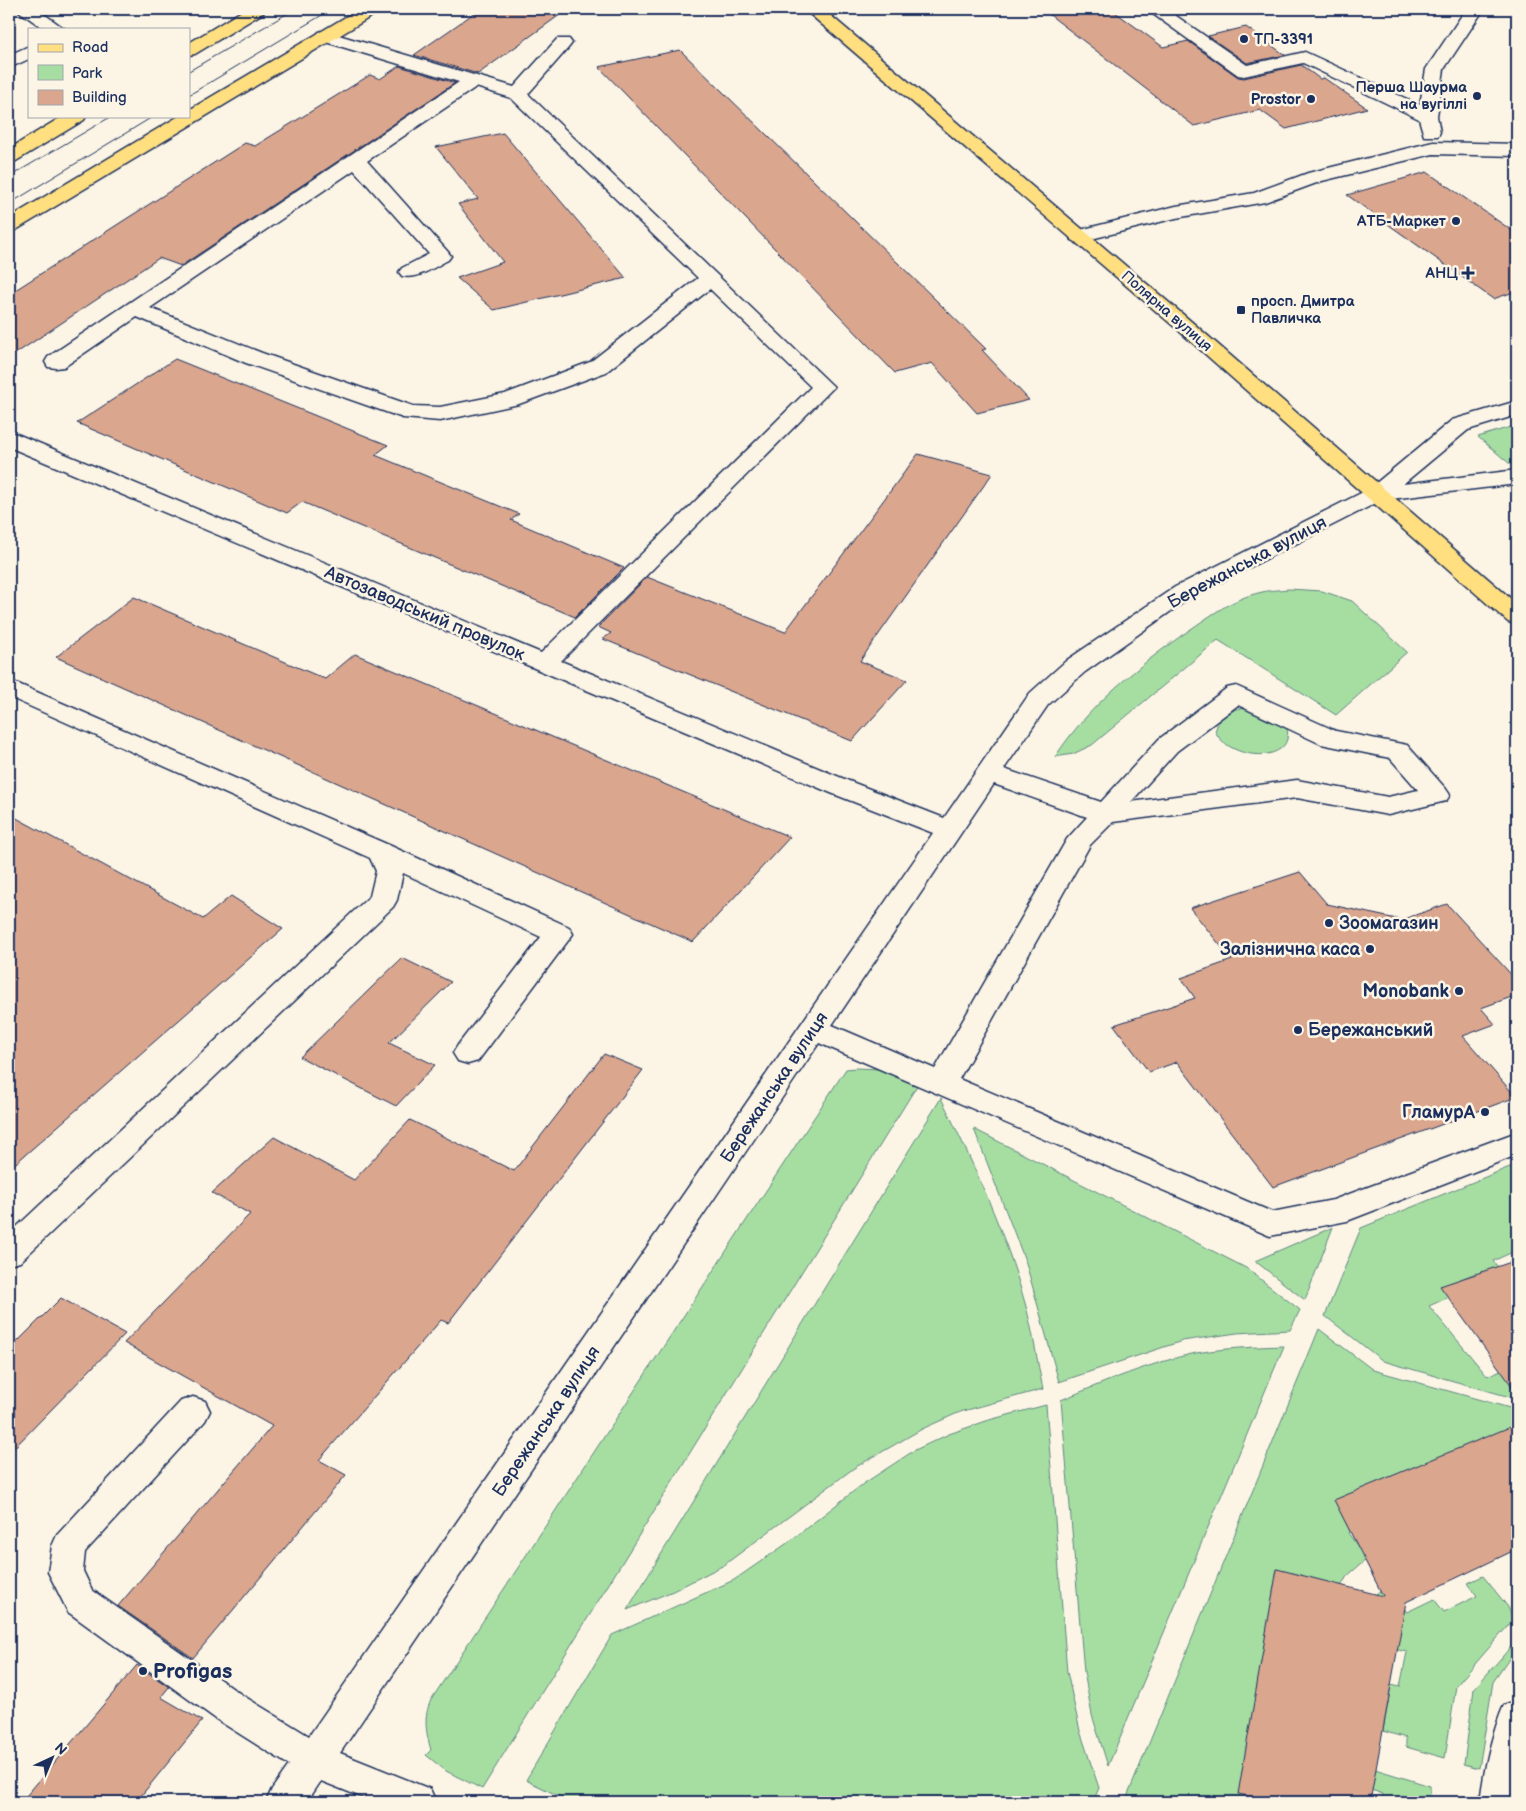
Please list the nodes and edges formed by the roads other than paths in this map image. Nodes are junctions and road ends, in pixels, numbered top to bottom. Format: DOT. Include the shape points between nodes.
graph roads {
  1 [pos="25,9"];
  2 [pos="257,9"];
  3 [pos="371,9"];
  4 [pos="813,9"];
  5 [pos="1154,9"];
  6 [pos="1475,9"];
  7 [pos="54,28"];
  8 [pos="325,36"];
  9 [pos="563,43"];
  10 [pos="190,49"];
  11 [pos="28,52"];
  12 [pos="13,69"];
  13 [pos="474,80"];
  14 [pos="518,94"];
  15 [pos="1428,116"];
  16 [pos="190,117"];
  17 [pos="74,118"];
  18 [pos="189,118"];
  19 [pos="1433,148"];
  20 [pos="1517,150"];
  21 [pos="9,157"];
  22 [pos="356,160"];
  23 [pos="9,226"];
  24 [pos="1079,236"];
  25 [pos="409,272"];
  26 [pos="710,279"];
  27 [pos="135,309"];
  28 [pos="56,362"];
  29 [pos="1517,408"];
  30 [pos="9,439"];
  31 [pos="1517,476"];
  32 [pos="1377,494"];
  33 [pos="1517,617"];
  34 [pos="545,663"];
  35 [pos="9,688"];
  36 [pos="989,773"];
  37 [pos="1105,814"];
  38 [pos="950,830"];
  39 [pos="381,852"];
  40 [pos="813,1029"];
  41 [pos="468,1053"];
  42 [pos="941,1084"];
  43 [pos="1517,1143"];
  44 [pos="9,1253"];
  45 [pos="193,1411"];
  46 [pos="1517,1717"];
  47 [pos="314,1760"];
  48 [pos="285,1802"];
  49 [pos="418,1802"];
  50 [pos="1499,1802"];
  1 -- 7 [label="street"];
  2 -- 10 [label="main road"];
  3 -- 8 [label="main road"];
  4 -- 24 [label="main road, Полярна вулиця"];
  5 -- 15 [label="street" via="1244,71 1305,57"];
  6 -- 15 [label="street" via="1435,69"];
  8 -- 13 [label="street"];
  8 -- 16 [label="main road"];
  9 -- 14 [label="street"];
  11 -- 12 [label="street"];
  13 -- 14 [label="street"];
  13 -- 22 [label="street"];
  14 -- 26 [label="street"];
  15 -- 19 [label="street"];
  17 -- 21 [label="main road"];
  18 -- 23 [label="main road"];
  19 -- 20 [label="street"];
  19 -- 24 [label="street" via="1315,177 1258,198 1176,212"];
  22 -- 25 [label="street" via="441,256"];
  22 -- 27 [label="street"];
  24 -- 32 [label="main road, Полярна вулиця"];
  26 -- 27 [label="street" via="598,367 511,399 440,414 412,413 254,358"];
  26 -- 34 [label="street" via="823,387"];
  27 -- 28 [label="street"];
  29 -- 32 [label="street" via="1460,426"];
  30 -- 34 [label="street, Автозаводський провулок"];
  31 -- 32 [label="street"];
  32 -- 33 [label="main road, Полярна вулиця"];
  32 -- 36 [label="street, Бережанська вулиця" via="1183,592 1076,666 1038,700"];
  34 -- 38 [label="street, Автозаводський провулок"];
  35 -- 39 [label="street"];
  36 -- 37 [label="street"];
  36 -- 38 [label="street, Бережанська вулиця"];
  37 -- 37 [label="street" via="1297,789 1388,806 1437,795 1398,751 1330,738 1236,694 1168,745"];
  37 -- 42 [label="street" via="1080,839"];
  38 -- 40 [label="street, Бережанська вулиця"];
  39 -- 41 [label="street" via="559,934"];
  39 -- 44 [label="street" via="390,871 383,900"];
  40 -- 42 [label="street"];
  40 -- 47 [label="street, Бережанська вулиця"];
  42 -- 43 [label="street" via="1270,1224 1336,1212"];
  45 -- 47 [label="street" via="69,1546 64,1572 80,1601 229,1707"];
  46 -- 50 [label="street" via="1504,1765"];
  47 -- 48 [label="street, Бережанська вулиця"];
  47 -- 49 [label="street"];
}
